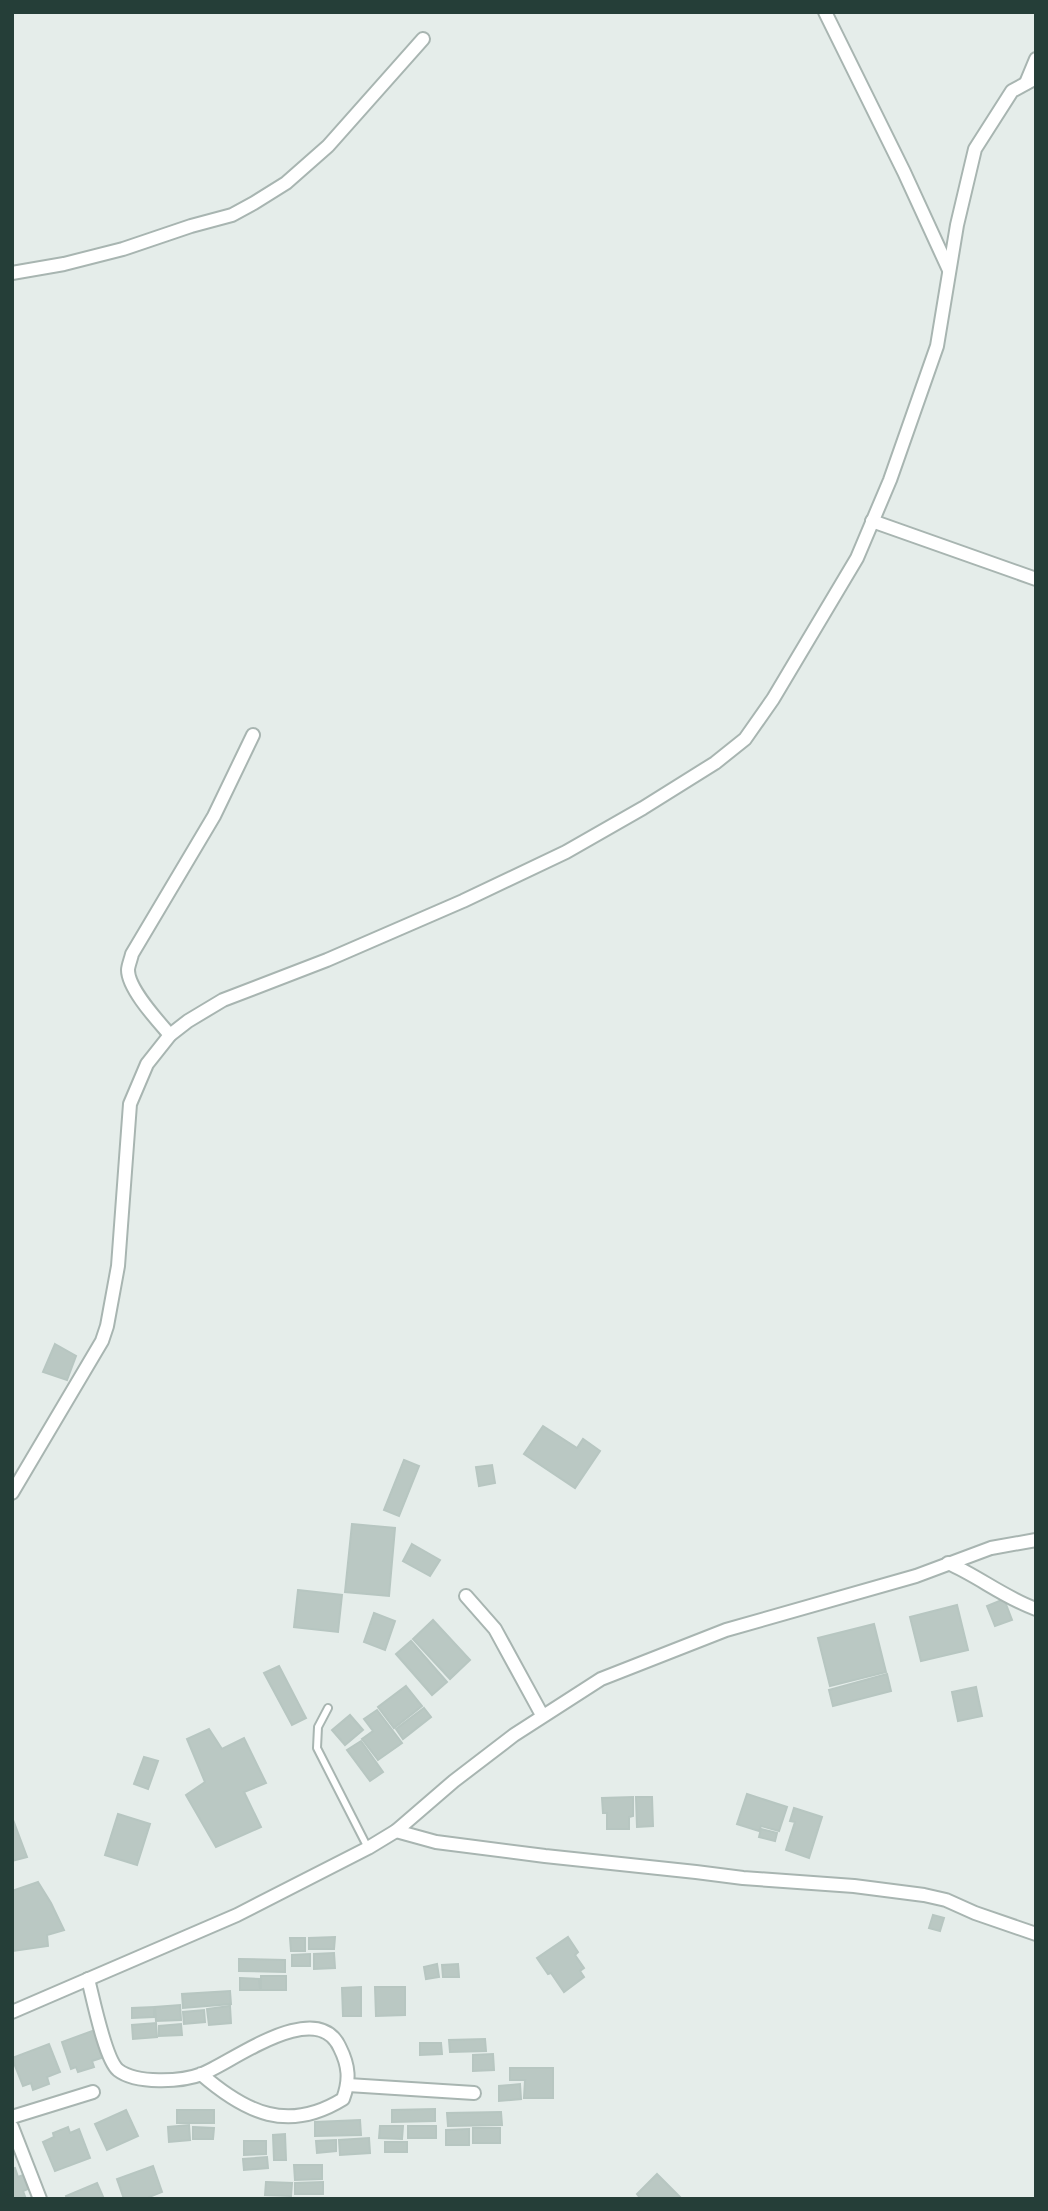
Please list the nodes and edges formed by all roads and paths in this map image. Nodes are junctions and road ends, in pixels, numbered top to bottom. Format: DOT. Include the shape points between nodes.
graph roads {
  1 [pos="825,12"];
  2 [pos="423,39"];
  3 [pos="1036,59"];
  4 [pos="1031,80"];
  5 [pos="949,270"];
  6 [pos="12,273"];
  7 [pos="872,521"];
  8 [pos="1036,579"];
  9 [pos="253,735"];
  10 [pos="170,1035"];
  11 [pos="12,1493"];
  12 [pos="1036,1540"];
  13 [pos="948,1563"];
  14 [pos="466,1597"];
  15 [pos="1036,1609"];
  16 [pos="328,1708"];
  17 [pos="542,1715"];
  18 [pos="396,1831"];
  19 [pos="368,1848"];
  20 [pos="1036,1934"];
  21 [pos="88,1979"];
  22 [pos="12,2012"];
  23 [pos="201,2074"];
  24 [pos="348,2085"];
  25 [pos="93,2092"];
  26 [pos="474,2092"];
  27 [pos="12,2117"];
  28 [pos="12,2127"];
  29 [pos="40,2199"];
  1 -- 5 [label="street"];
  2 -- 6 [label="street" via="328,146 286,183 254,203 232,215 123,249"];
  3 -- 4 [label="street"];
  4 -- 5 [label="street" via="1012,91 975,149"];
  5 -- 7 [label="street" via="937,346"];
  7 -- 8 [label="street"];
  7 -- 10 [label="street" via="857,558 773,699 745,739 715,763 566,852 327,960 223,1000"];
  9 -- 10 [label="street" via="214,816 132,954 130,981"];
  10 -- 11 [label="street" via="147,1064 130,1104 118,1266 102,1341"];
  12 -- 13 [label="street" via="991,1548"];
  13 -- 15 [label="street"];
  13 -- 17 [label="street" via="726,1630 601,1679"];
  14 -- 17 [label="street" via="495,1629"];
  16 -- 19 [label="lane" via="318,1727 317,1748"];
  17 -- 18 [label="street"];
  18 -- 19 [label="street"];
  18 -- 20 [label="street" via="436,1842 545,1856 924,1895"];
  19 -- 21 [label="street" via="237,1915"];
  21 -- 22 [label="street"];
  21 -- 23 [label="street" via="116,2069 147,2080"];
  23 -- 24 [label="street" via="239,2103 267,2115 314,2114 343,2099"];
  23 -- 24 [label="street" via="279,2034 322,2031 337,2042 347,2064"];
  24 -- 26 [label="street"];
  25 -- 27 [label="street"];
  28 -- 29 [label="street"];
}
